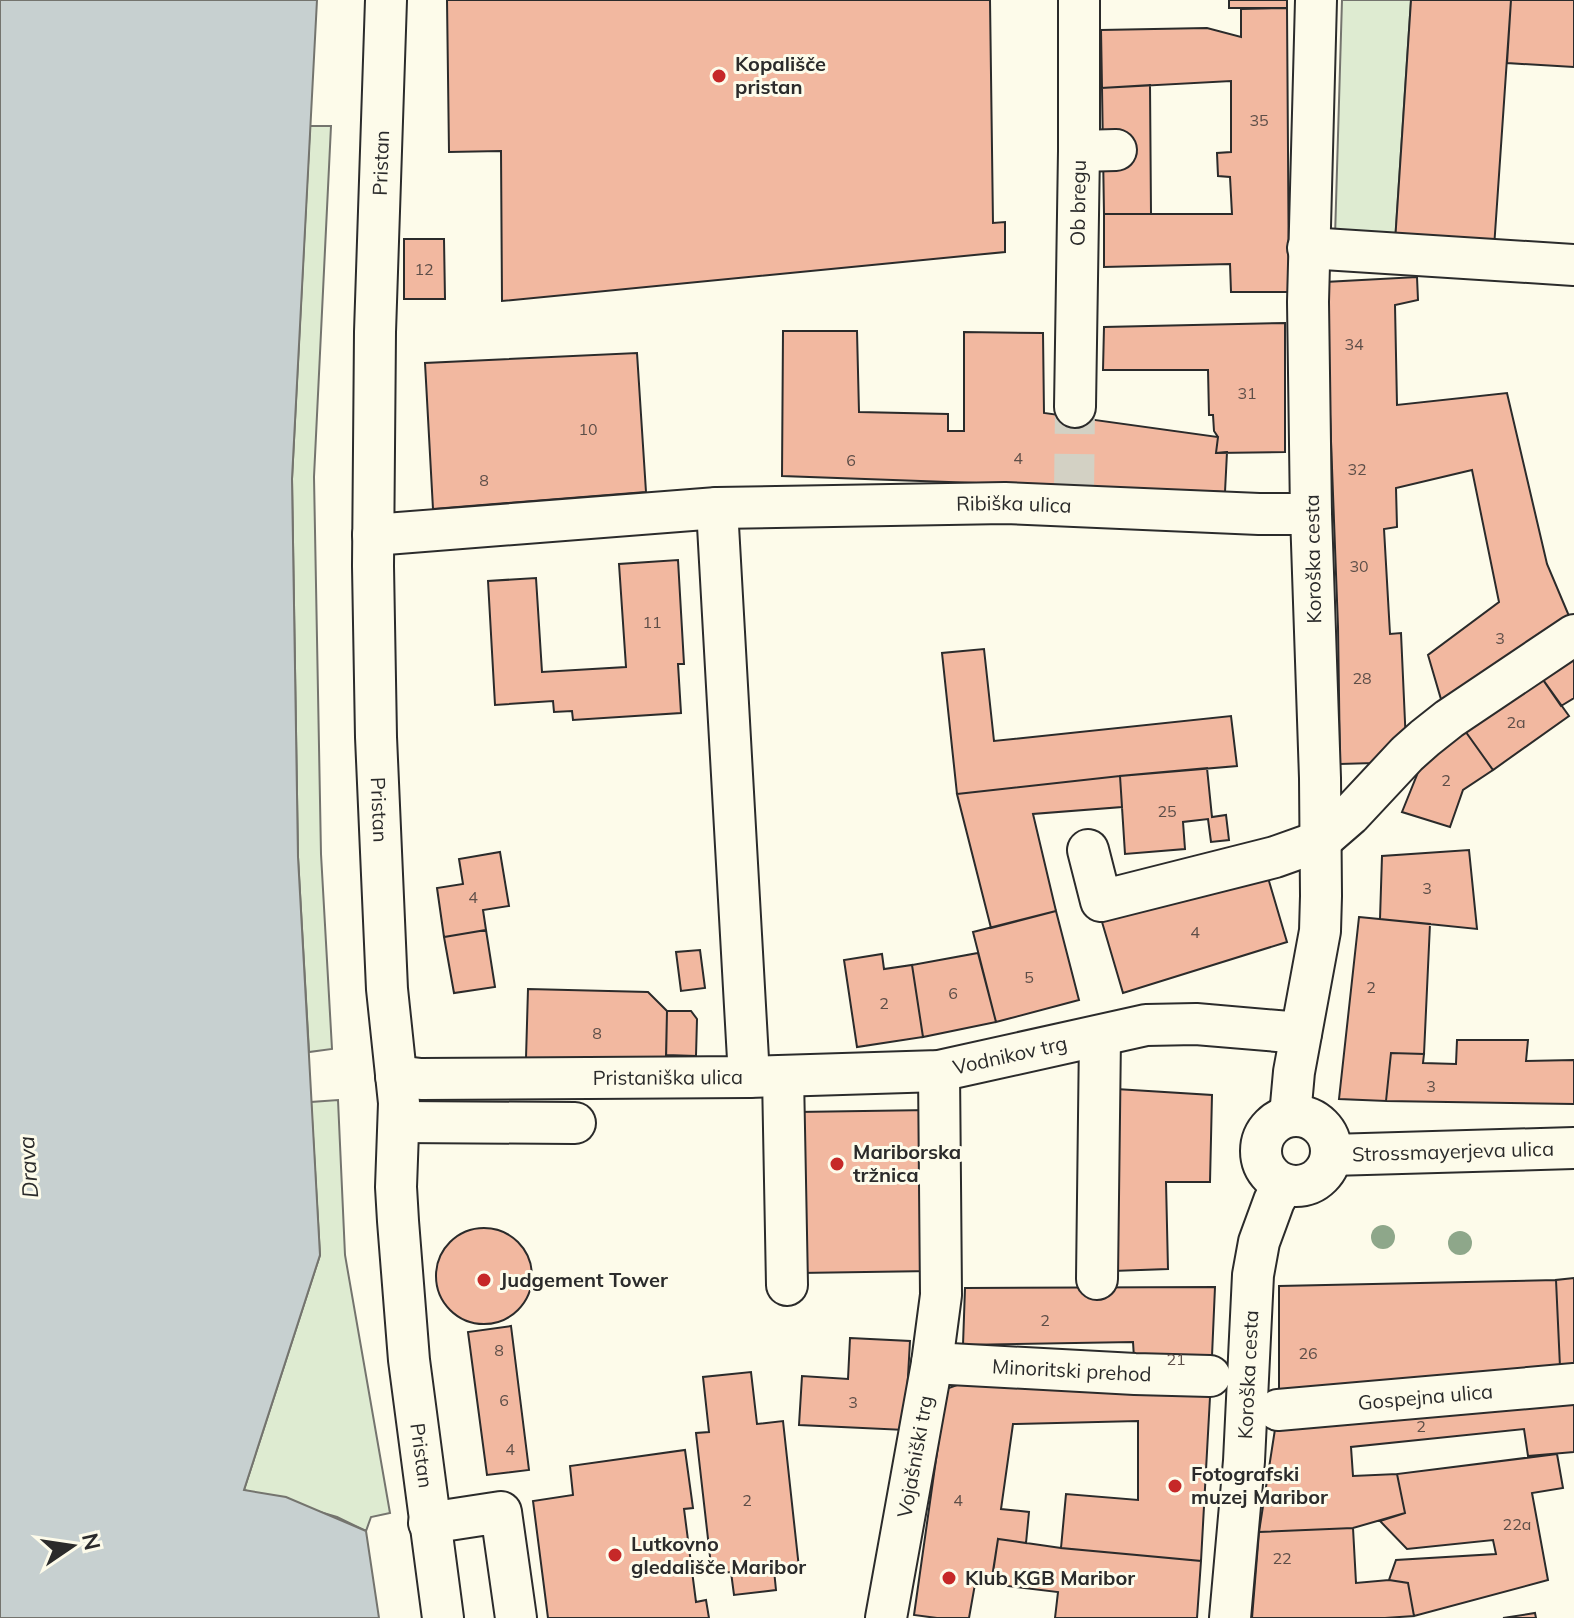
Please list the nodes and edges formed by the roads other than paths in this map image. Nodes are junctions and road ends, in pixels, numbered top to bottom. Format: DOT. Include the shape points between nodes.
graph roads {
  1 [pos="386,0"];
  2 [pos="1079,0"];
  3 [pos="1316,0"];
  4 [pos="1308,248"];
  5 [pos="1574,265"];
  6 [pos="1075,407"];
  7 [pos="717,508"];
  8 [pos="1311,514"];
  9 [pos="373,535"];
  10 [pos="1574,635"];
  11 [pos="1320,841"];
  12 [pos="1088,850"];
  13 [pos="1301,1033"];
  14 [pos="1100,1036"];
  15 [pos="939,1071"];
  16 [pos="396,1076"];
  17 [pos="766,1076"];
  18 [pos="1290,1116"];
  19 [pos="399,1122"];
  20 [pos="575,1123"];
  21 [pos="1574,1148"];
  22 [pos="1331,1155"];
  23 [pos="1283,1185"];
  24 [pos="1097,1279"];
  25 [pos="787,1285"];
  26 [pos="941,1295"];
  27 [pos="932,1363"];
  28 [pos="1210,1376"];
  29 [pos="1574,1384"];
  30 [pos="1278,1410"];
  31 [pos="429,1523"];
  32 [pos="443,1618"];
  33 [pos="516,1618"];
  34 [pos="886,1618"];
  35 [pos="1230,1618"];
  1 -- 9 [label="street, Pristan"];
  2 -- 6 [label="street, Ob bregu" via="1097,151"];
  3 -- 4 [label="street, Koroška cesta"];
  4 -- 5 [label="street"];
  4 -- 8 [label="street, Koroška cesta"];
  7 -- 8 [label="street, Ribiška ulica" via="1074,500"];
  7 -- 9 [label="street, Ribiška ulica"];
  7 -- 17 [label="street"];
  8 -- 11 [label="street, Koroška cesta"];
  9 -- 16 [label="street, Pristan" via="380,849"];
  10 -- 11 [label="street" via="1407,754"];
  11 -- 12 [label="street" via="1101,901"];
  11 -- 13 [label="street, Koroška cesta" via="1320,931"];
  13 -- 14 [label="street, Vodnikov trg" via="1196,1024 1146,1025"];
  13 -- 18 [label="street, Koroška cesta"];
  14 -- 15 [label="street, Vodnikov trg"];
  14 -- 24 [label="street"];
  15 -- 17 [label="street, Pristaniška ulica"];
  15 -- 26 [label="street, Vodnikov trg"];
  16 -- 17 [label="street, Pristaniška ulica"];
  16 -- 19 [label="street, Pristan"];
  17 -- 25 [label="street"];
  18 -- 22 [label="street" via="1320,1125"];
  18 -- 23 [label="street" via="1270,1127 1260,1148 1266,1170"];
  19 -- 20 [label="street"];
  19 -- 31 [label="street, Pristan" via="398,1221"];
  21 -- 22 [label="street, Strossmayerjeva ulica"];
  22 -- 23 [label="street" via="1315,1182"];
  23 -- 35 [label="street, Koroška cesta" via="1259,1242 1253,1275"];
  26 -- 27 [label="street, Vojašniški trg"];
  27 -- 28 [label="street, Minoritski prehod"];
  27 -- 34 [label="street, Vojašniški trg"];
  29 -- 30 [label="street, Gospejna ulica"];
  31 -- 32 [label="street, Pristan"];
  31 -- 33 [label="street" via="501,1512"];
}
